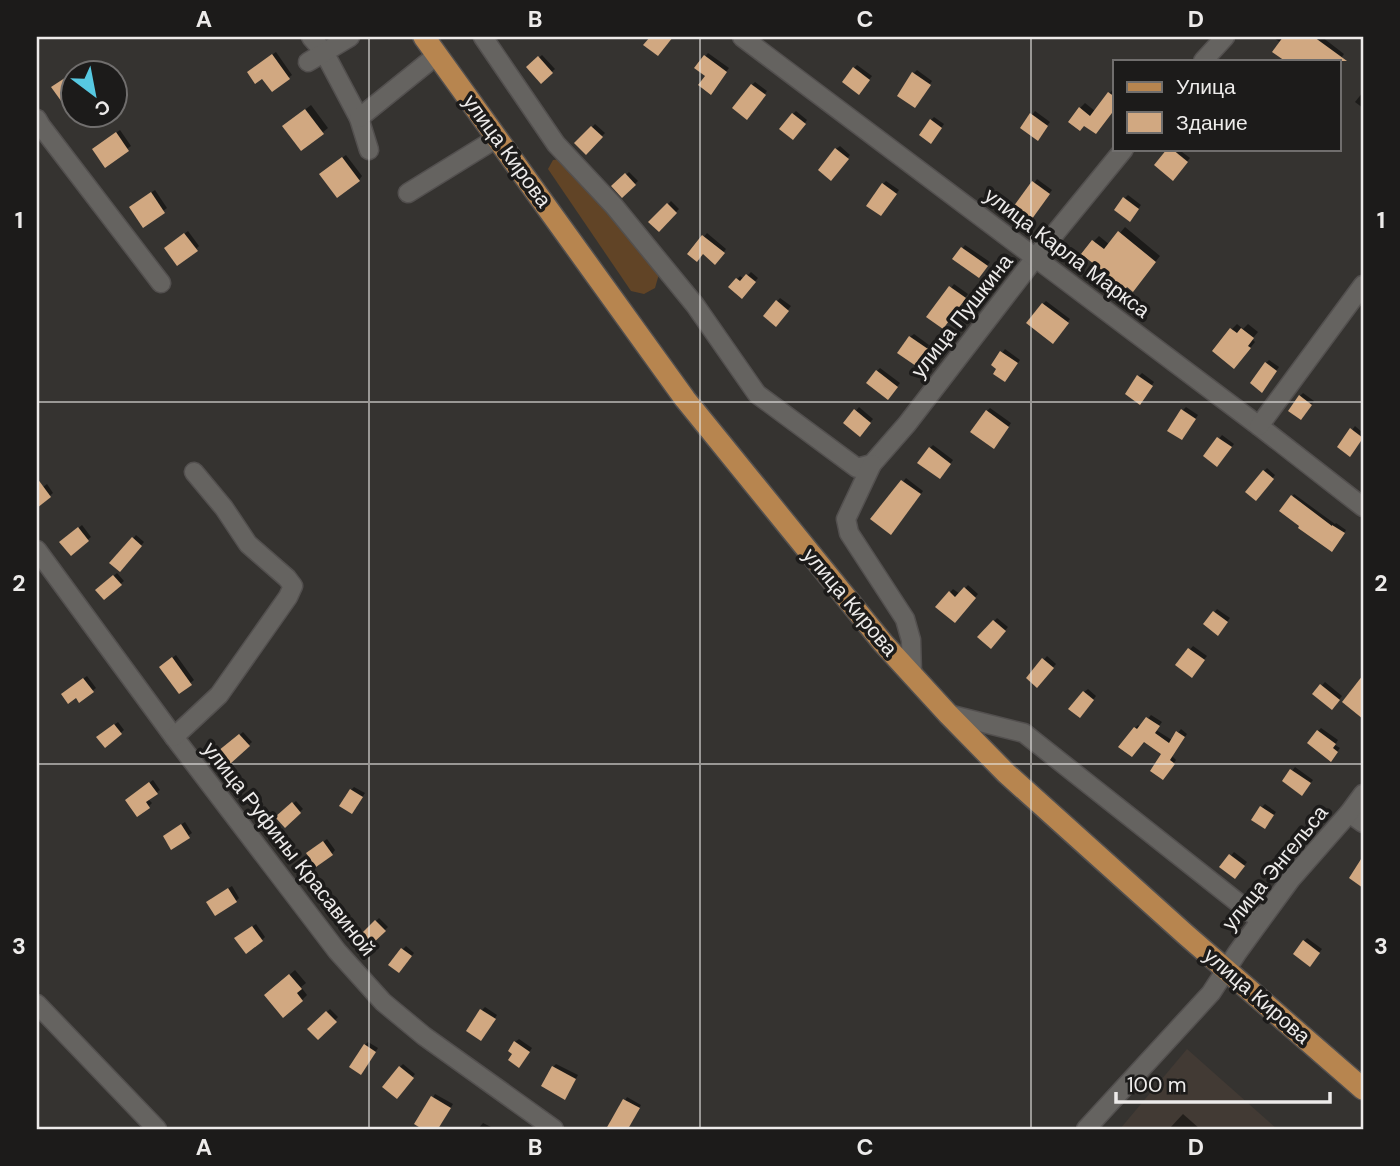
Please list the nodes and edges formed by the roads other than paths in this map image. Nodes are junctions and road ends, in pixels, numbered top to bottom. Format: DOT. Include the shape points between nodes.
graph roads {
  1 [pos="311,37"];
  2 [pos="350,37"];
  3 [pos="483,37"];
  4 [pos="742,37"];
  5 [pos="1225,37"];
  6 [pos="431,43"];
  7 [pos="316,57"];
  8 [pos="1204,60"];
  9 [pos="359,118"];
  10 [pos="38,128"];
  11 [pos="497,138"];
  12 [pos="369,150"];
  13 [pos="1123,150"];
  14 [pos="408,192"];
  15 [pos="1035,258"];
  16 [pos="161,284"];
  17 [pos="1363,285"];
  18 [pos="1259,426"];
  19 [pos="864,466"];
  20 [pos="194,472"];
  21 [pos="1363,507"];
  22 [pos="37,550"];
  23 [pos="912,674"];
  24 [pos="948,714"];
  25 [pos="174,737"];
  26 [pos="1363,794"];
  27 [pos="1356,818"];
  28 [pos="1260,920"];
  29 [pos="1226,969"];
  30 [pos="37,1004"];
  31 [pos="1363,1089"];
  32 [pos="156,1129"];
  33 [pos="554,1129"];
  34 [pos="1086,1129"];
  1 -- 7 [label="street"];
  2 -- 7 [label="street"];
  3 -- 19 [label="street" via="556,144 695,305 757,394"];
  4 -- 15 [label="street, улица Карла Маркса"];
  5 -- 8 [label="street"];
  6 -- 9 [label="street"];
  6 -- 11 [label="main road, улица Кирова"];
  7 -- 9 [label="street"];
  9 -- 12 [label="street"];
  10 -- 16 [label="street"];
  11 -- 14 [label="street"];
  11 -- 23 [label="main road, улица Кирова" via="685,399"];
  13 -- 15 [label="street, улица Пушкина"];
  15 -- 18 [label="street, улица Карла Маркса"];
  15 -- 19 [label="street, улица Пушкина" via="907,424"];
  17 -- 18 [label="street"];
  18 -- 21 [label="street, улица Карла Маркса"];
  19 -- 23 [label="street, улица Пушкина" via="846,519 849,533 905,619"];
  20 -- 25 [label="street" via="248,544 293,586 219,695"];
  22 -- 25 [label="street, улица Руфины Красавиной"];
  23 -- 24 [label="main road, улица Кирова"];
  24 -- 28 [label="street" via="1024,733"];
  24 -- 29 [label="main road, улица Кирова" via="1006,773"];
  25 -- 33 [label="street, улица Руфины Красавиной" via="337,951 383,1002"];
  26 -- 27 [label="street, улица Энгельса"];
  27 -- 28 [label="street, улица Энгельса" via="1291,879"];
  28 -- 29 [label="street, улица Энгельса"];
  29 -- 31 [label="main road, улица Кирова"];
  29 -- 34 [label="street, улица Энгельса" via="1211,993"];
  30 -- 32 [label="street"];
}
